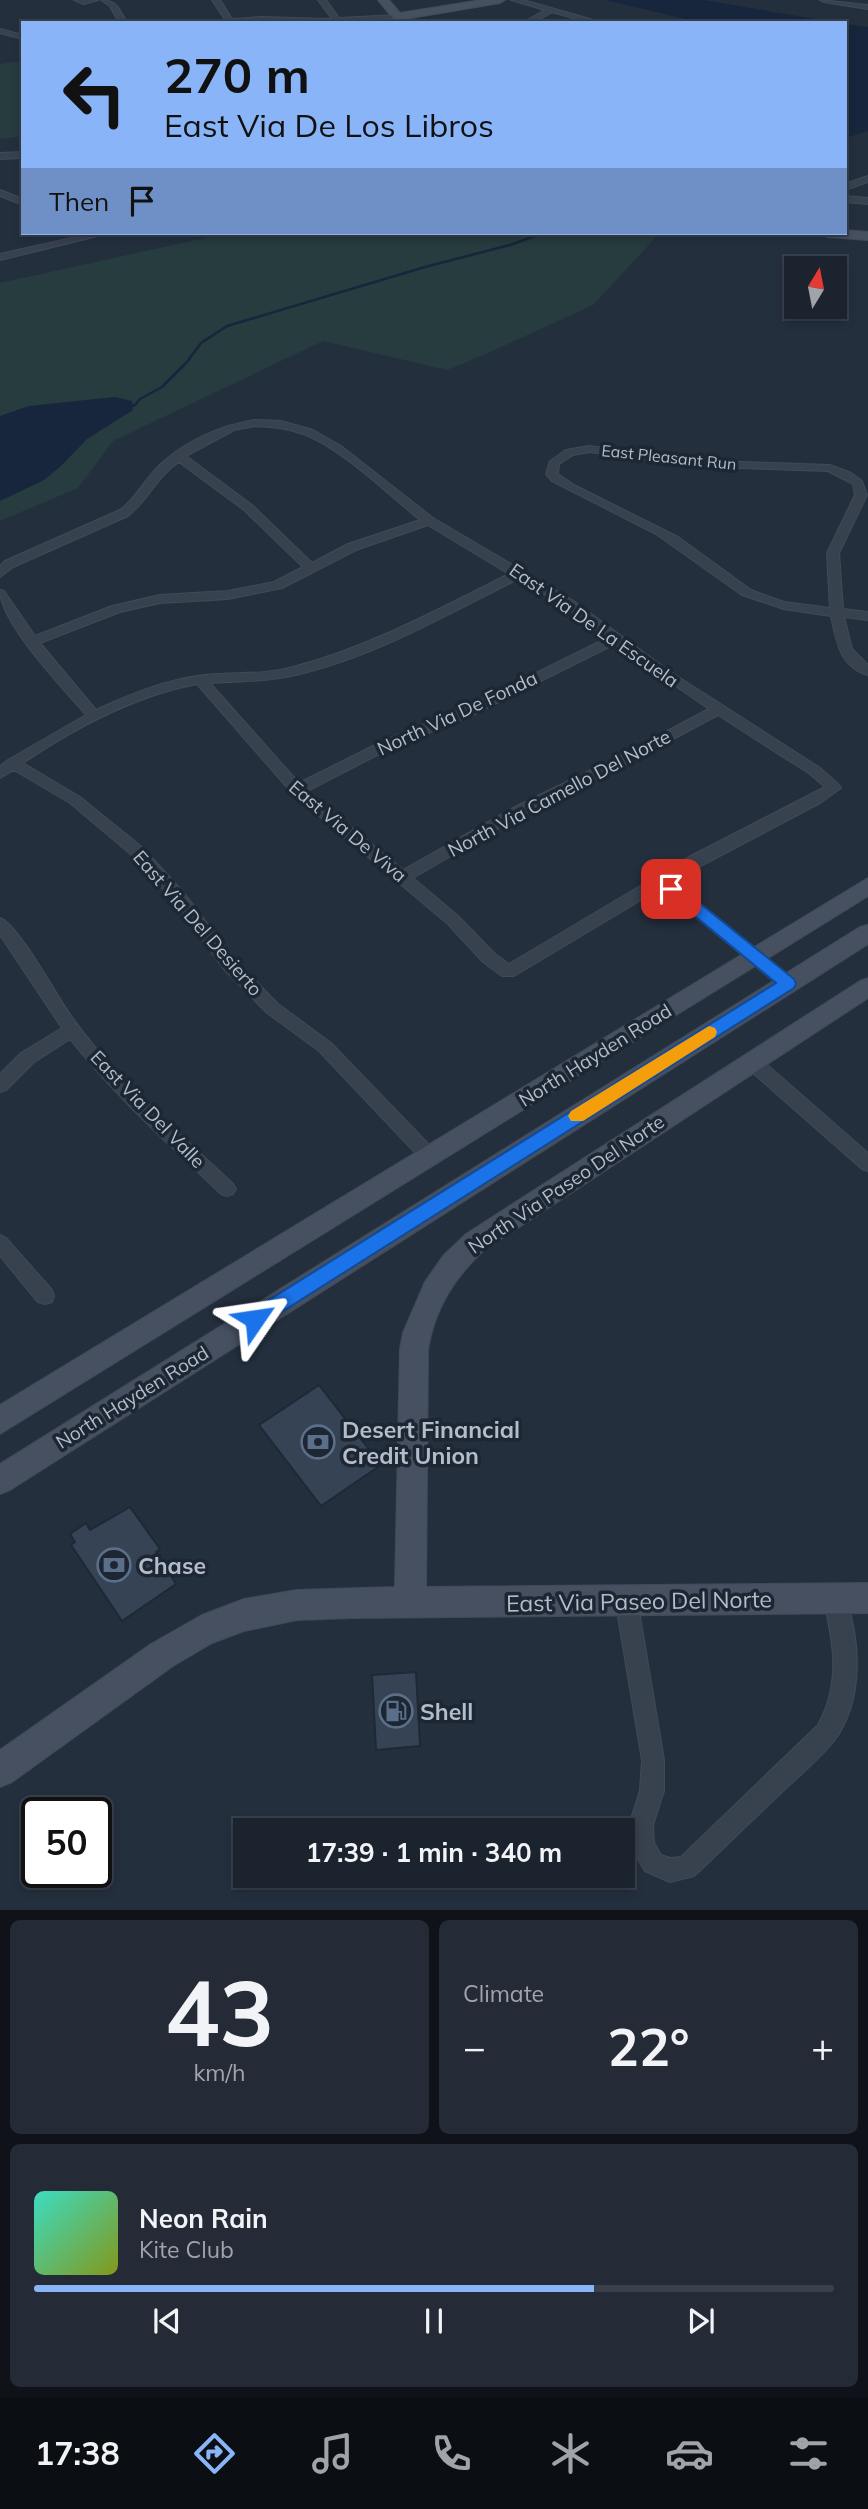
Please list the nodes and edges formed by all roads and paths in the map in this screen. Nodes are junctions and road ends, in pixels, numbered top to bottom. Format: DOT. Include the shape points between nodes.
graph roads {
  1 [pos="78,0"];
  2 [pos="94,0"];
  3 [pos="105,0"];
  4 [pos="216,0"];
  5 [pos="322,0"];
  6 [pos="383,0"];
  7 [pos="398,0"];
  8 [pos="484,0"];
  9 [pos="500,0"];
  10 [pos="515,0"];
  11 [pos="824,0"];
  12 [pos="868,7"];
  13 [pos="548,11"];
  14 [pos="405,17"];
  15 [pos="230,20"];
  16 [pos="122,21"];
  17 [pos="223,21"];
  18 [pos="284,21"];
  19 [pos="338,21"];
  20 [pos="345,21"];
  21 [pos="530,21"];
  22 [pos="591,21"];
  23 [pos="0,32"];
  24 [pos="21,37"];
  25 [pos="21,155"];
  26 [pos="0,156"];
  27 [pos="868,179"];
  28 [pos="847,186"];
  29 [pos="0,193"];
  30 [pos="847,199"];
  31 [pos="21,201"];
  32 [pos="868,201"];
  33 [pos="847,226"];
  34 [pos="868,229"];
  35 [pos="847,234"];
  36 [pos="46,235"];
  37 [pos="97,235"];
  38 [pos="868,236"];
  39 [pos="54,246"];
  40 [pos="0,257"];
  41 [pos="178,456"];
  42 [pos="429,520"];
  43 [pos="310,568"];
  44 [pos="1,572"];
  45 [pos="520,573"];
  46 [pos="0,594"];
  47 [pos="838,611"];
  48 [pos="868,615"];
  49 [pos="618,638"];
  50 [pos="32,642"];
  51 [pos="868,671"];
  52 [pos="200,679"];
  53 [pos="717,709"];
  54 [pos="95,717"];
  55 [pos="6,768"];
  56 [pos="297,790"];
  57 [pos="403,877"];
  58 [pos="661,880"];
  59 [pos="868,886"];
  60 [pos="0,924"];
  61 [pos="868,933"];
  62 [pos="754,956"];
  63 [pos="788,984"];
  64 [pos="868,987"];
  65 [pos="72,1030"];
  66 [pos="751,1061"];
  67 [pos="0,1085"];
  68 [pos="430,1157"];
  69 [pos="868,1164"];
  70 [pos="227,1189"];
  71 [pos="0,1243"];
  72 [pos="45,1296"];
  73 [pos="0,1421"];
  74 [pos="0,1480"];
  75 [pos="834,1598"];
  76 [pos="868,1598"];
  77 [pos="626,1600"];
  78 [pos="410,1602"];
  79 [pos="0,1770"];
  1 -- 2 [label="street"];
  3 -- 16 [label="street"];
  4 -- 15 [label="street"];
  5 -- 19 [label="street"];
  6 -- 14 [label="main road"];
  7 -- 14 [label="main road"];
  8 -- 14 [label="main road"];
  9 -- 14 [label="main road"];
  10 -- 13 [label="street"];
  11 -- 12 [label="street"];
  13 -- 21 [label="street"];
  13 -- 22 [label="street"];
  14 -- 20 [label="street"];
  15 -- 17 [label="street"];
  15 -- 18 [label="street"];
  23 -- 24 [label="street"];
  25 -- 26 [label="street"];
  27 -- 28 [label="street"];
  29 -- 31 [label="street"];
  30 -- 32 [label="street"];
  33 -- 34 [label="main road"];
  35 -- 38 [label="main road"];
  36 -- 39 [label="street"];
  37 -- 39 [label="street"];
  39 -- 40 [label="street"];
  41 -- 42 [label="street, East Via De La Escuela" via="231,427 281,424 309,432 337,448"];
  41 -- 43 [label="street" via="257,513"];
  41 -- 44 [label="street, East Via De La Escuela" via="124,513 9,564"];
  42 -- 43 [label="street" via="352,547"];
  42 -- 45 [label="street, East Via De La Escuela"];
  43 -- 50 [label="street" via="255,592 160,599 116,609"];
  45 -- 49 [label="street, East Via De La Escuela"];
  45 -- 52 [label="street" via="336,659 292,672"];
  46 -- 50 [label="street"];
  47 -- 47 [label="street, East Pleasant Run" via="832,556 861,495 858,483 847,475 813,466 712,464 589,449 570,452 554,463 556,480 674,540 737,587 774,604"];
  47 -- 48 [label="street, East Pleasant Run"];
  47 -- 51 [label="street, East Pleasant Run" via="845,648 851,659"];
  49 -- 53 [label="street, East Via De La Escuela"];
  49 -- 56 [label="street, North Via De Fonda"];
  50 -- 54 [label="street"];
  52 -- 54 [label="street" via="163,687"];
  52 -- 56 [label="street, East Via De Viva"];
  53 -- 57 [label="street, North Via Camello Del Norte" via="516,812"];
  53 -- 58 [label="street, East Via De La Escuela" via="834,788"];
  54 -- 55 [label="street" via="44,742"];
  55 -- 68 [label="street, East Via Del Desierto" via="75,800 138,852 229,964 272,1008 325,1047"];
  56 -- 57 [label="street, East Via De Viva"];
  57 -- 58 [label="street, East Via De Viva" via="508,972"];
  58 -- 62 [label="street"];
  59 -- 62 [label="main road, North Hayden Road"];
  60 -- 65 [label="street, East Via Del Valle" via="19,945"];
  61 -- 63 [label="main road, North Hayden Road"];
  62 -- 63 [label="street"];
  62 -- 68 [label="main road, North Hayden Road"];
  63 -- 74 [label="main road, North Hayden Road"];
  64 -- 66 [label="main road, North Via Paseo Del Norte"];
  65 -- 67 [label="street" via="27,1058"];
  65 -- 70 [label="street, East Via Del Valle" via="128,1095"];
  66 -- 69 [label="street"];
  66 -- 78 [label="main road, North Via Paseo Del Norte" via="475,1242 439,1282 415,1335 412,1368"];
  68 -- 73 [label="main road, North Hayden Road"];
  71 -- 72 [label="street"];
  75 -- 76 [label="main road, East Via Paseo Del Norte"];
  75 -- 77 [label="main road, East Via Paseo Del Norte"];
  75 -- 77 [label="street" via="846,1660 846,1688 839,1713 826,1733 686,1868 670,1870 653,1863 642,1846 641,1825 652,1791 653,1760"];
  77 -- 78 [label="main road, East Via Paseo Del Norte"];
  78 -- 79 [label="main road, East Via Paseo Del Norte" via="297,1605 244,1615 202,1630"];
}
